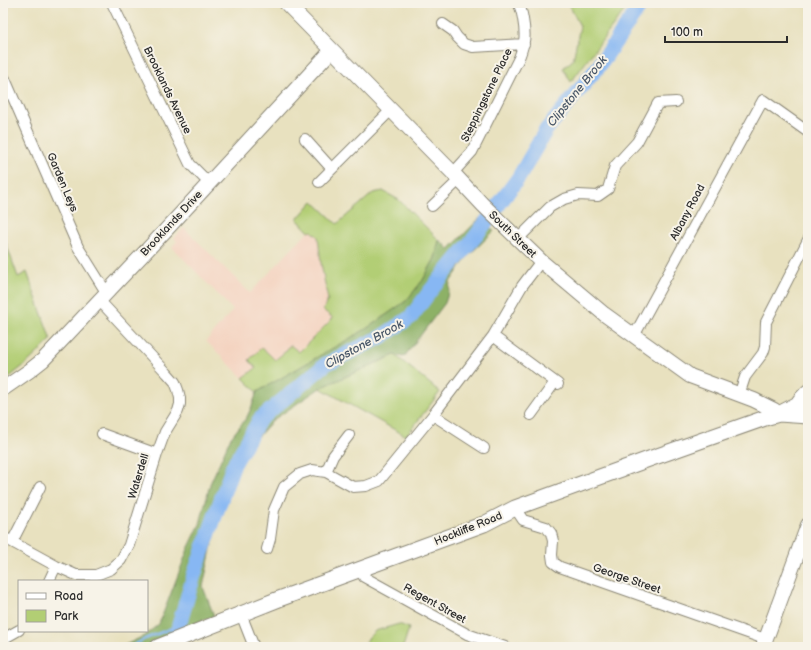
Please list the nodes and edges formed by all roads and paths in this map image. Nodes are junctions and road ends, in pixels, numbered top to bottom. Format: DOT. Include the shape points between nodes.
graph roads {
  1 [pos="112,3"];
  2 [pos="286,3"];
  3 [pos="518,3"];
  4 [pos="443,24"];
  5 [pos="524,44"];
  6 [pos="332,50"];
  7 [pos="3,79"];
  8 [pos="676,102"];
  9 [pos="391,110"];
  10 [pos="808,132"];
  11 [pos="304,139"];
  12 [pos="332,169"];
  13 [pos="456,176"];
  14 [pos="209,182"];
  15 [pos="319,182"];
  16 [pos="432,206"];
  17 [pos="518,239"];
  18 [pos="808,240"];
  19 [pos="541,261"];
  20 [pos="102,296"];
  21 [pos="493,336"];
  22 [pos="634,336"];
  23 [pos="3,389"];
  24 [pos="739,394"];
  25 [pos="804,404"];
  26 [pos="779,414"];
  27 [pos="433,415"];
  28 [pos="531,415"];
  29 [pos="102,434"];
  30 [pos="349,435"];
  31 [pos="484,448"];
  32 [pos="157,454"];
  33 [pos="326,472"];
  34 [pos="40,487"];
  35 [pos="515,508"];
  36 [pos="808,525"];
  37 [pos="7,540"];
  38 [pos="267,549"];
  39 [pos="56,566"];
  40 [pos="360,569"];
  41 [pos="49,580"];
  42 [pos="242,614"];
  43 [pos="18,630"];
  44 [pos="3,638"];
  45 [pos="764,643"];
  46 [pos="164,645"];
  47 [pos="254,647"];
  48 [pos="504,647"];
  1 -- 14 [label="street, Brooklands Avenue" via="190,164"];
  2 -- 6 [label="street, South Street"];
  3 -- 5 [label="street, Steppingstone Place" via="525,31"];
  4 -- 5 [label="street, Steppingstone Place" via="464,44 473,47"];
  5 -- 13 [label="street, Steppingstone Place" via="472,152"];
  6 -- 9 [label="street, South Street"];
  6 -- 14 [label="street, Brooklands Drive"];
  7 -- 20 [label="street, Garden Leys"];
  8 -- 17 [label="street" via="658,103 637,142 615,166 608,189 598,196 578,196 550,206"];
  9 -- 12 [label="street"];
  9 -- 13 [label="street, South Street"];
  10 -- 22 [label="street, Albany Road" via="763,100"];
  11 -- 12 [label="street"];
  12 -- 15 [label="street"];
  13 -- 16 [label="street, Steppingstone Place"];
  13 -- 17 [label="street, South Street"];
  14 -- 20 [label="street, Brooklands Drive"];
  17 -- 19 [label="street, South Street"];
  18 -- 24 [label="street" via="766,322 763,353 745,377"];
  19 -- 21 [label="street" via="522,286"];
  19 -- 22 [label="street, South Street"];
  20 -- 23 [label="street, Brooklands Drive" via="42,360"];
  20 -- 32 [label="street, Waterdell" via="167,372 178,390 178,411 165,432"];
  21 -- 27 [label="street"];
  21 -- 28 [label="street" via="557,383"];
  22 -- 24 [label="street, South Street" via="690,376"];
  24 -- 26 [label="street, South Street"];
  25 -- 26 [label="main road, Hockliffe Road"];
  26 -- 35 [label="main road, Hockliffe Road"];
  27 -- 31 [label="street"];
  27 -- 33 [label="street" via="379,481 353,487"];
  29 -- 32 [label="street"];
  30 -- 33 [label="street"];
  32 -- 39 [label="street, Waterdell" via="129,545 121,560 110,569 96,575 76,575"];
  33 -- 38 [label="street" via="312,470 300,474 284,487 274,510"];
  34 -- 37 [label="street"];
  35 -- 40 [label="main road, Hockliffe Road" via="484,524"];
  35 -- 45 [label="street, George Street" via="523,520 546,527 551,533 553,562 560,567"];
  36 -- 45 [label="street"];
  37 -- 39 [label="street, Waterdell"];
  39 -- 41 [label="street"];
  40 -- 42 [label="main road, Hockliffe Road"];
  40 -- 48 [label="street, Regent Street" via="364,577 467,634"];
  42 -- 46 [label="main road, Hockliffe Road"];
  42 -- 47 [label="street"];
  43 -- 44 [label="street"];
}
